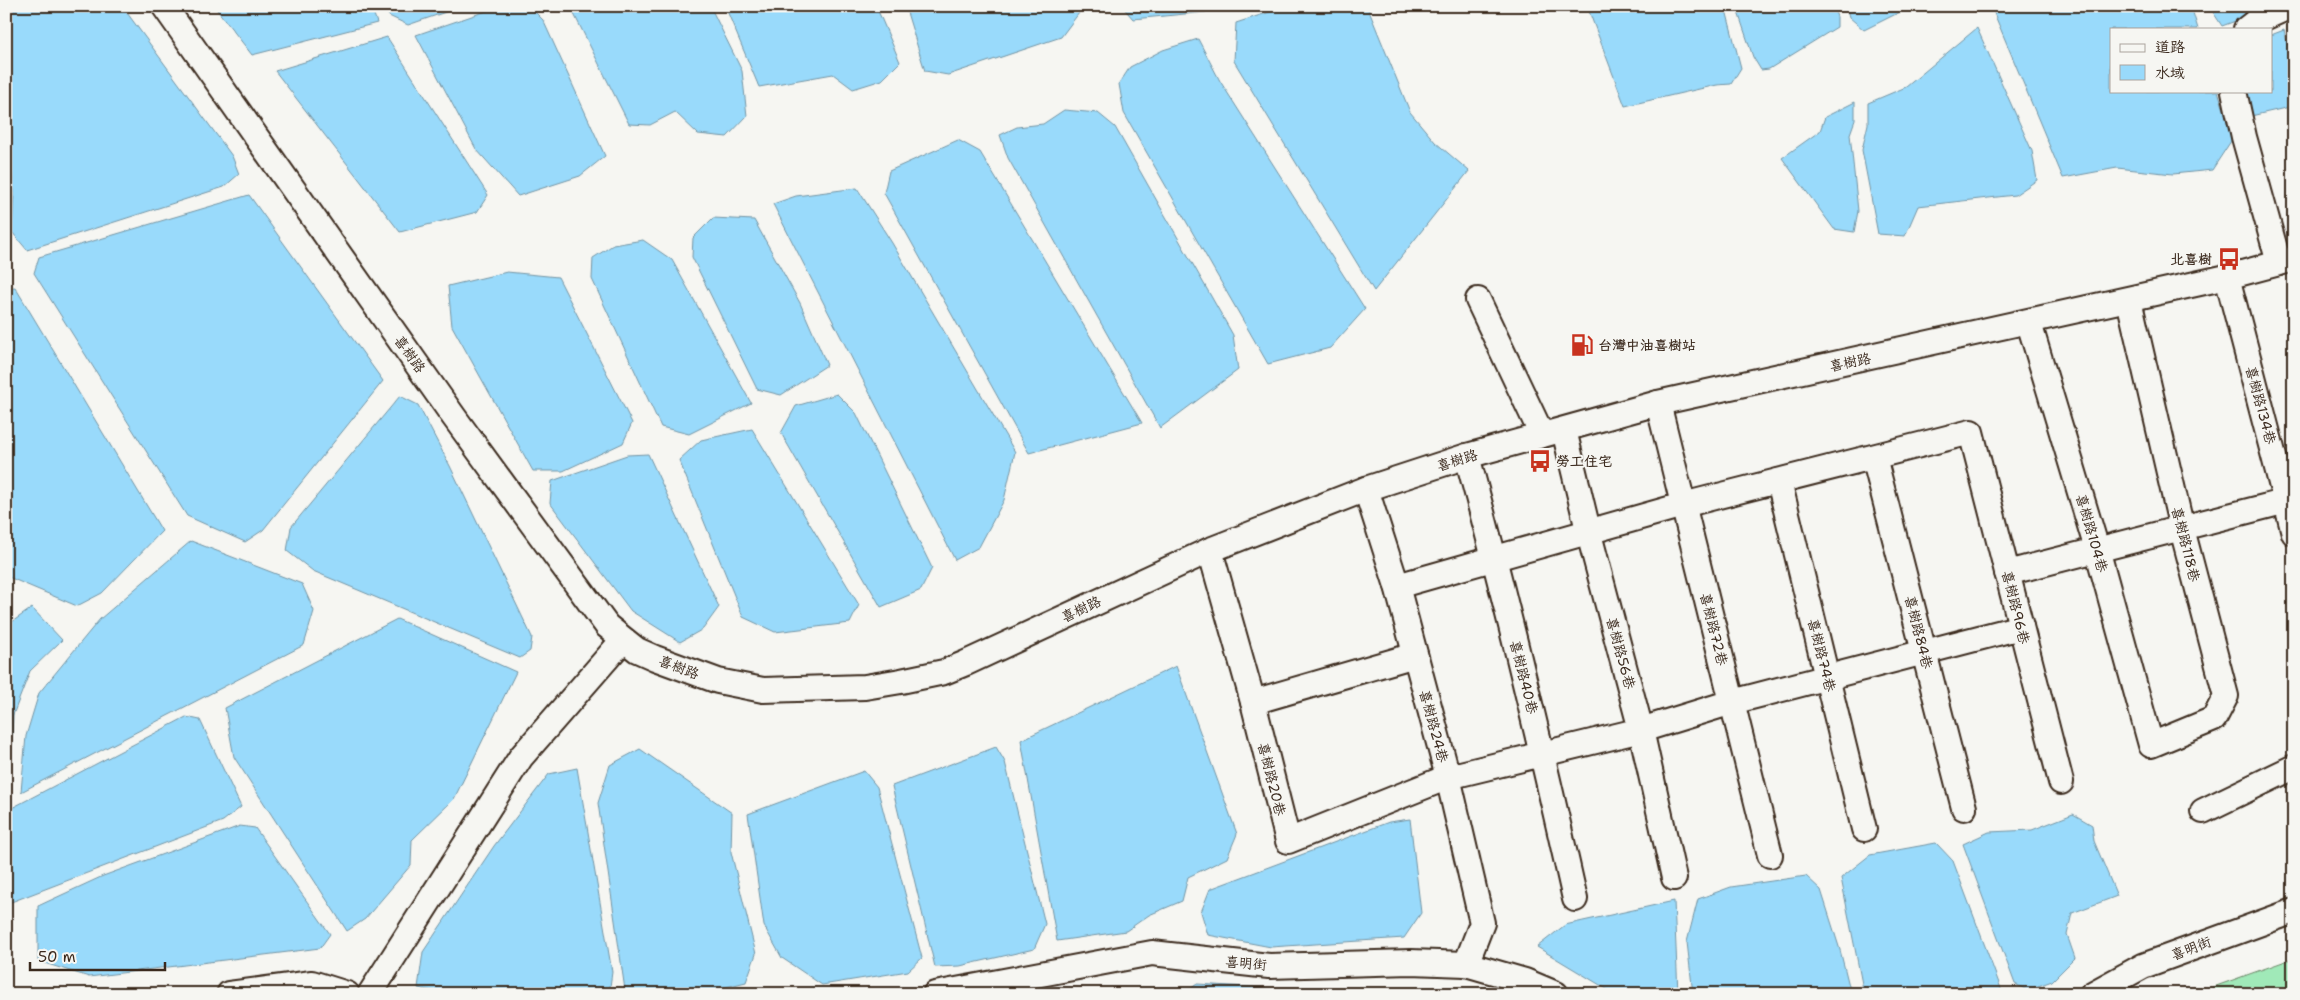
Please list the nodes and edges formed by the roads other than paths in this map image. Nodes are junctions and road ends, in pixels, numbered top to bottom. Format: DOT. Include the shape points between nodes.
graph roads {
  1 [pos="164,6"];
  2 [pos="2291,6"];
  3 [pos="2247,28"];
  4 [pos="2234,92"];
  5 [pos="2286,261"];
  6 [pos="2227,278"];
  7 [pos="1478,300"];
  8 [pos="2129,300"];
  9 [pos="2029,323"];
  10 [pos="1658,404"];
  11 [pos="1553,433"];
  12 [pos="1467,456"];
  13 [pos="1874,457"];
  14 [pos="1779,481"];
  15 [pos="1366,489"];
  16 [pos="2287,501"];
  17 [pos="1684,506"];
  18 [pos="2182,529"];
  19 [pos="2294,533"];
  20 [pos="1589,534"];
  21 [pos="2097,549"];
  22 [pos="1210,550"];
  23 [pos="1495,558"];
  24 [pos="2007,573"];
  25 [pos="1397,586"];
  26 [pos="2021,627"];
  27 [pos="623,640"];
  28 [pos="1924,652"];
  29 [pos="1415,655"];
  30 [pos="1827,677"];
  31 [pos="1253,702"];
  32 [pos="1732,702"];
  33 [pos="1642,730"];
  34 [pos="2151,745"];
  35 [pos="1543,754"];
  36 [pos="2294,767"];
  37 [pos="1448,777"];
  38 [pos="2061,782"];
  39 [pos="1964,808"];
  40 [pos="2203,812"];
  41 [pos="1864,829"];
  42 [pos="1770,855"];
  43 [pos="1674,878"];
  44 [pos="1575,899"];
  45 [pos="2294,910"];
  46 [pos="1466,964"];
  47 [pos="229,994"];
  48 [pos="347,994"];
  49 [pos="370,994"];
  50 [pos="935,994"];
  51 [pos="1556,994"];
  52 [pos="2092,994"];
  1 -- 27 [label="street, 喜樹路" via="580,591 607,626"];
  2 -- 3 [label="street"];
  4 -- 5 [label="street" via="2244,137"];
  5 -- 6 [label="street, 喜樹路"];
  6 -- 8 [label="street, 喜樹路"];
  6 -- 16 [label="street, 喜樹路134巷"];
  7 -- 11 [label="street, 喜樹路56巷"];
  8 -- 9 [label="street, 喜樹路"];
  8 -- 18 [label="street, 喜樹路118巷"];
  9 -- 10 [label="street, 喜樹路"];
  9 -- 21 [label="street, 喜樹路104巷"];
  10 -- 11 [label="street, 喜樹路"];
  10 -- 17 [label="street, 喜樹路72巷"];
  11 -- 12 [label="street, 喜樹路"];
  11 -- 20 [label="street, 喜樹路56巷"];
  12 -- 15 [label="street, 喜樹路"];
  12 -- 23 [label="street, 喜樹路40巷"];
  13 -- 14 [label="street"];
  13 -- 24 [label="street, 喜樹路96巷" via="1971,432"];
  13 -- 28 [label="street, 喜樹路84巷"];
  14 -- 17 [label="street"];
  14 -- 30 [label="street, 喜樹路74巷"];
  15 -- 22 [label="street, 喜樹路"];
  15 -- 25 [label="street, 喜樹路24巷"];
  16 -- 18 [label="street"];
  16 -- 19 [label="street, 喜樹路134巷"];
  17 -- 20 [label="street"];
  17 -- 32 [label="street, 喜樹路72巷"];
  18 -- 21 [label="street"];
  18 -- 34 [label="street, 喜樹路118巷" via="2226,696 2214,719"];
  20 -- 23 [label="street"];
  20 -- 33 [label="street, 喜樹路56巷"];
  21 -- 24 [label="street"];
  21 -- 34 [label="street, 喜樹路104巷"];
  22 -- 27 [label="street, 喜樹路" via="966,663 944,672 882,685 763,690 696,674 637,650"];
  22 -- 31 [label="street, 喜樹路20巷"];
  23 -- 25 [label="street"];
  23 -- 35 [label="street, 喜樹路40巷"];
  24 -- 26 [label="street, 喜樹路96巷"];
  25 -- 29 [label="street, 喜樹路24巷"];
  26 -- 28 [label="street"];
  26 -- 38 [label="street, 喜樹路96巷"];
  27 -- 49 [label="street" via="522,758"];
  28 -- 30 [label="street"];
  28 -- 39 [label="street, 喜樹路84巷"];
  29 -- 31 [label="street"];
  29 -- 37 [label="street, 喜樹路24巷"];
  30 -- 32 [label="street"];
  30 -- 41 [label="street, 喜樹路74巷"];
  31 -- 37 [label="street, 喜樹路20巷" via="1288,842"];
  32 -- 33 [label="street"];
  32 -- 42 [label="street, 喜樹路72巷"];
  33 -- 35 [label="street"];
  33 -- 43 [label="street, 喜樹路56巷"];
  35 -- 37 [label="street"];
  35 -- 44 [label="street, 喜樹路40巷"];
  36 -- 40 [label="street"];
  37 -- 46 [label="street, 喜樹路24巷" via="1482,923"];
  45 -- 52 [label="street, 喜明街" via="2143,966"];
  46 -- 50 [label="street, 喜明街" via="1412,962 1269,966 1152,953"];
  46 -- 51 [label="street, 喜明街" via="1525,980"];
  47 -- 48 [label="street" via="312,983"];
}
